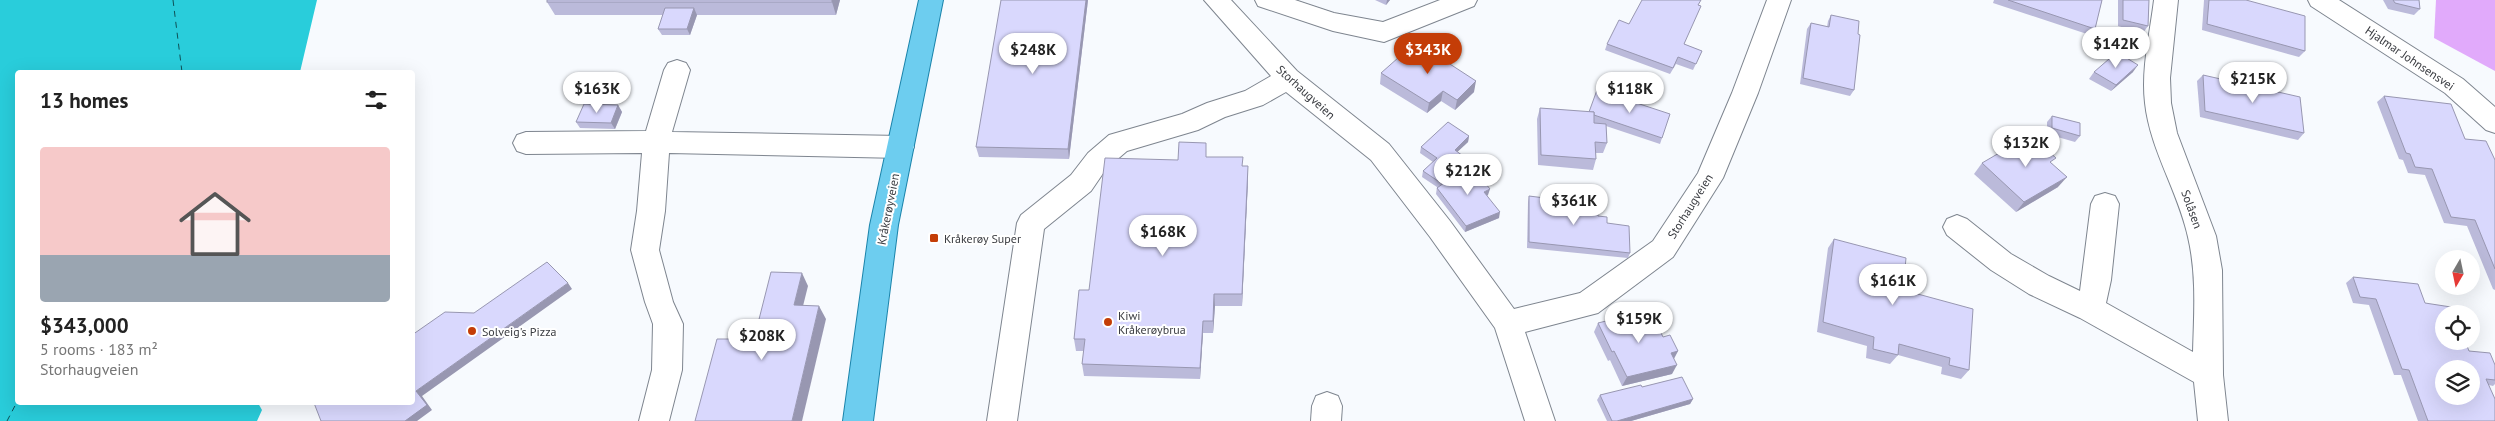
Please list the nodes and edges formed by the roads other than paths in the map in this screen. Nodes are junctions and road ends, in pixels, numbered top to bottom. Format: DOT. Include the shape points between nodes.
graph roads {
  1 [pos="931,0"];
  2 [pos="1216,0"];
  3 [pos="1267,0"];
  4 [pos="1465,0"];
  5 [pos="1779,0"];
  6 [pos="2166,0"];
  7 [pos="2320,0"];
  8 [pos="677,70"];
  9 [pos="1288,78"];
  10 [pos="2495,123"];
  11 [pos="656,142"];
  12 [pos="526,143"];
  13 [pos="901,147"];
  14 [pos="2104,204"];
  15 [pos="1956,226"];
  16 [pos="2090,310"];
  17 [pos="1508,323"];
  18 [pos="2208,375"];
  19 [pos="654,421"];
  20 [pos="858,421"];
  21 [pos="1002,421"];
  22 [pos="1540,421"];
  23 [pos="2213,421"];
  1 -- 13 [label="main road, Kråkerøyveien"];
  2 -- 9 [label="street, Storhaugveien"];
  3 -- 4 [label="street" via="1333,22 1384,32"];
  5 -- 17 [label="street, Storhaugveien" via="1709,178 1663,249 1588,304"];
  6 -- 18 [label="street, Solåsen" via="2157,78 2158,103 2164,133 2202,236 2208,270"];
  7 -- 10 [label="street, Hjalmar Johnsensvei" via="2454,86"];
  8 -- 11 [label="street"];
  9 -- 17 [label="street, Storhaugveien" via="1380,152"];
  9 -- 21 [label="street" via="1254,98 1216,110 1190,123 1118,142 1097,161 1082,183 1031,223"];
  11 -- 12 [label="street"];
  11 -- 13 [label="street"];
  11 -- 19 [label="street" via="645,250 668,324 667,370"];
  13 -- 20 [label="main road, Kråkerøyveien" via="884,225"];
  14 -- 16 [label="street" via="2097,280"];
  15 -- 16 [label="street" via="2001,262 2039,286"];
  16 -- 18 [label="street"];
  17 -- 22 [label="street, Storhaugveien"];
  18 -- 23 [label="street, Solåsen"];
}
